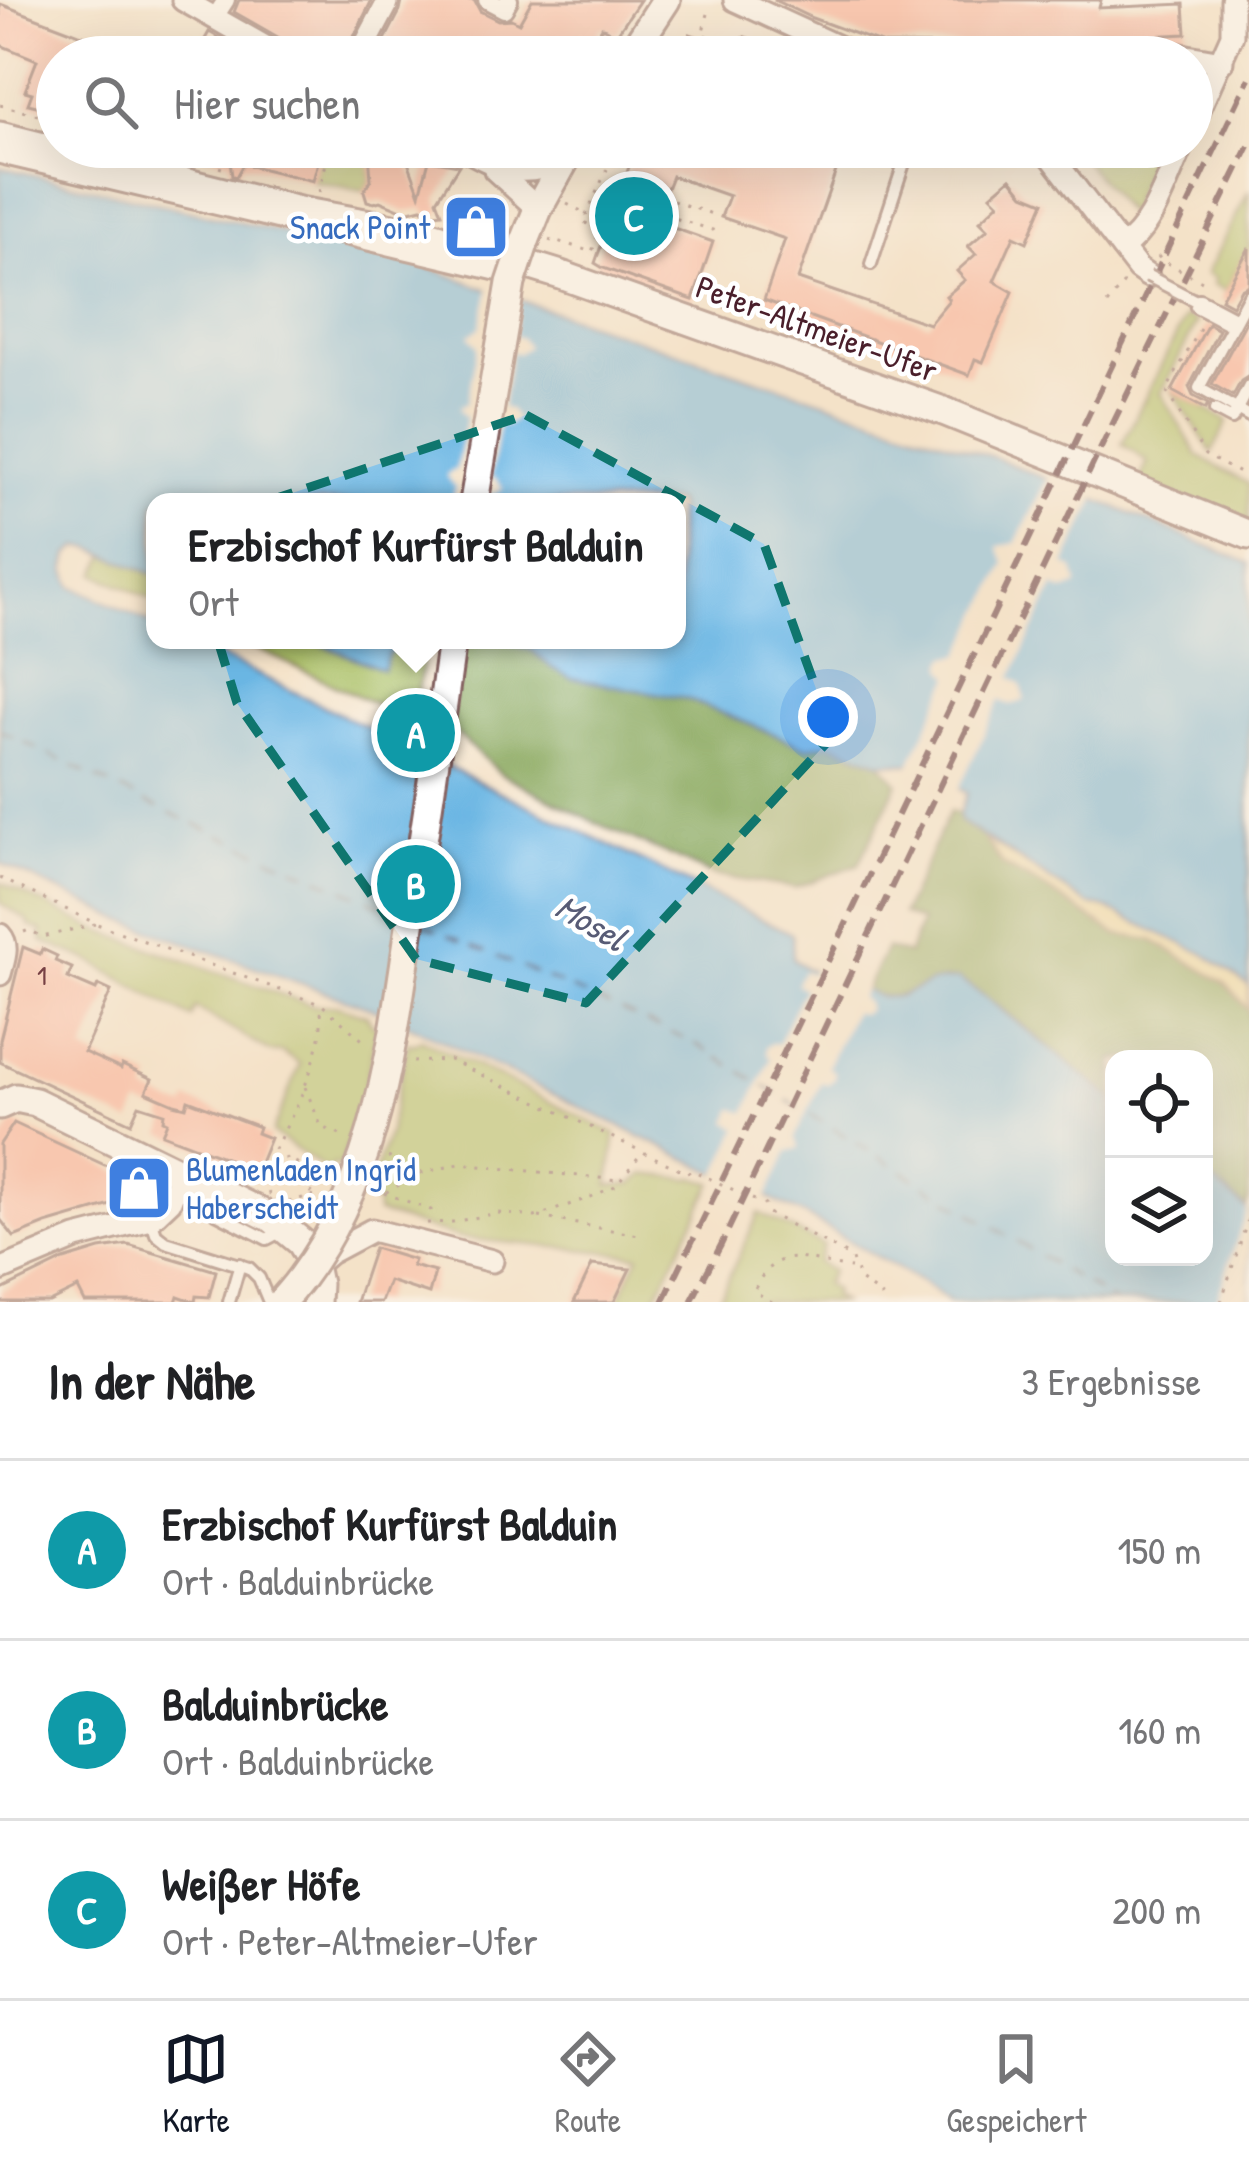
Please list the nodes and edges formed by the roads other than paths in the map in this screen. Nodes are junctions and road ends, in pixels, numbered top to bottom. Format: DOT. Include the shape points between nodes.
graph roads {
  1 [pos="184,0"];
  2 [pos="487,0"];
  3 [pos="509,0"];
  4 [pos="666,0"];
  5 [pos="735,0"];
  6 [pos="1232,0"];
  7 [pos="387,4"];
  8 [pos="220,9"];
  9 [pos="255,36"];
  10 [pos="370,36"];
  11 [pos="643,36"];
  12 [pos="812,36"];
  13 [pos="1213,60"];
  14 [pos="1222,62"];
  15 [pos="1213,81"];
  16 [pos="0,136"];
  17 [pos="36,145"];
  18 [pos="0,155"];
  19 [pos="36,163"];
  20 [pos="56,168"];
  21 [pos="128,168"];
  22 [pos="495,168"];
  23 [pos="506,168"];
  24 [pos="544,168"];
  25 [pos="563,168"];
  26 [pos="901,168"];
  27 [pos="1060,168"];
  28 [pos="1172,168"];
  29 [pos="550,205"];
  30 [pos="1122,248"];
  31 [pos="871,265"];
  32 [pos="1153,266"];
  33 [pos="526,279"];
  34 [pos="1249,295"];
  35 [pos="1234,322"];
  36 [pos="1249,386"];
  37 [pos="1215,410"];
  38 [pos="1243,412"];
  39 [pos="476,493"];
  40 [pos="1249,536"];
  41 [pos="451,649"];
  42 [pos="0,935"];
  43 [pos="0,974"];
  44 [pos="4,1100"];
  45 [pos="181,1173"];
  46 [pos="151,1219"];
  47 [pos="492,1261"];
  48 [pos="240,1264"];
  49 [pos="315,1266"];
  50 [pos="0,1270"];
  51 [pos="229,1302"];
  52 [pos="269,1302"];
  53 [pos="281,1302"];
  54 [pos="316,1302"];
  1 -- 8 [label="street"];
  2 -- 3 [label="street" via="504,9"];
  4 -- 11 [label="street"];
  5 -- 12 [label="street"];
  6 -- 14 [label="street"];
  7 -- 10 [label="street"];
  8 -- 9 [label="street"];
  13 -- 14 [label="street"];
  14 -- 15 [label="street"];
  16 -- 17 [label="street, Peter-Altmeier-Ufer"];
  18 -- 19 [label="street"];
  20 -- 33 [label="street"];
  21 -- 40 [label="street, Peter-Altmeier-Ufer" via="431,236 647,298"];
  22 -- 29 [label="street"];
  23 -- 24 [label="street"];
  25 -- 29 [label="street"];
  26 -- 31 [label="lane"];
  27 -- 30 [label="street"];
  28 -- 30 [label="street" via="1146,225"];
  29 -- 39 [label="street, bridge" via="536,247 511,283"];
  30 -- 32 [label="street" via="1138,268"];
  32 -- 35 [label="lane, bridge" via="1196,307"];
  34 -- 35 [label="lane"];
  35 -- 38 [label="lane" via="1199,388"];
  36 -- 38 [label="lane"];
  37 -- 38 [label="lane" via="1232,419"];
  41 -- 53 [label="street, bridge" via="376,1113 337,1222"];
  42 -- 43 [label="street"];
  44 -- 45 [label="street" via="35,1102"];
  45 -- 46 [label="street" via="170,1202"];
  45 -- 49 [label="street" via="267,1214"];
  46 -- 48 [label="lane" via="166,1242"];
  46 -- 50 [label="street"];
  47 -- 49 [label="street" via="372,1230"];
  48 -- 51 [label="lane"];
  48 -- 52 [label="lane" via="259,1277"];
  49 -- 54 [label="street"];
}
